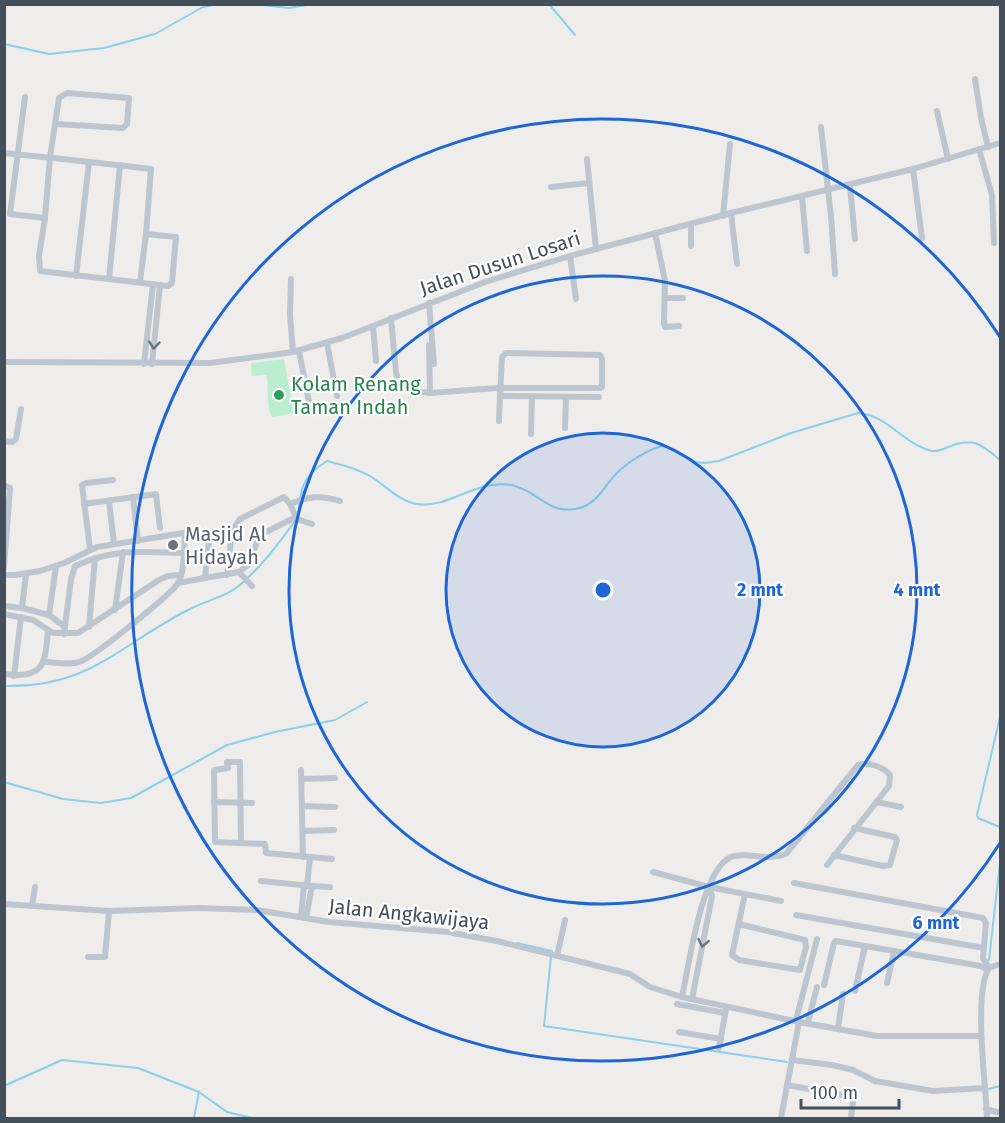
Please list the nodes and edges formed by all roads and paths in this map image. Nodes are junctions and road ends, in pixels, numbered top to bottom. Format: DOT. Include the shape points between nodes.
graph roads {
  1 [pos="975,79"];
  2 [pos="25,97"];
  3 [pos="937,111"];
  4 [pos="56,124"];
  5 [pos="821,126"];
  6 [pos="1000,143"];
  7 [pos="730,144"];
  8 [pos="988,147"];
  9 [pos="979,149"];
  10 [pos="4,153"];
  11 [pos="18,154"];
  12 [pos="50,158"];
  13 [pos="587,159"];
  14 [pos="948,159"];
  15 [pos="89,162"];
  16 [pos="120,165"];
  17 [pos="913,170"];
  18 [pos="589,183"];
  19 [pos="850,186"];
  20 [pos="551,187"];
  21 [pos="829,190"];
  22 [pos="802,197"];
  23 [pos="731,213"];
  24 [pos="7,214"];
  25 [pos="723,216"];
  26 [pos="45,218"];
  27 [pos="691,225"];
  28 [pos="655,233"];
  29 [pos="146,234"];
  30 [pos="922,238"];
  31 [pos="855,239"];
  32 [pos="994,243"];
  33 [pos="691,246"];
  34 [pos="596,249"];
  35 [pos="807,251"];
  36 [pos="570,256"];
  37 [pos="737,264"];
  38 [pos="835,274"];
  39 [pos="76,276"];
  40 [pos="109,279"];
  41 [pos="291,279"];
  42 [pos="140,282"];
  43 [pos="157,284"];
  44 [pos="665,298"];
  45 [pos="683,298"];
  46 [pos="576,299"];
  47 [pos="429,303"];
  48 [pos="391,318"];
  49 [pos="373,326"];
  50 [pos="679,326"];
  51 [pos="327,343"];
  52 [pos="429,345"];
  53 [pos="296,352"];
  54 [pos="376,360"];
  55 [pos="4,362"];
  56 [pos="144,364"];
  57 [pos="152,364"];
  58 [pos="434,364"];
  59 [pos="501,388"];
  60 [pos="430,393"];
  61 [pos="337,396"];
  62 [pos="500,396"];
  63 [pos="532,397"];
  64 [pos="566,397"];
  65 [pos="599,397"];
  66 [pos="309,402"];
  67 [pos="21,409"];
  68 [pos="499,422"];
  69 [pos="565,428"];
  70 [pos="531,434"];
  71 [pos="4,441"];
  72 [pos="113,480"];
  73 [pos="4,485"];
  74 [pos="133,497"];
  75 [pos="109,501"];
  76 [pos="340,501"];
  77 [pos="84,504"];
  78 [pos="290,504"];
  79 [pos="7,509"];
  80 [pos="296,518"];
  81 [pos="312,524"];
  82 [pos="160,528"];
  83 [pos="232,531"];
  84 [pos="185,533"];
  85 [pos="210,533"];
  86 [pos="6,536"];
  87 [pos="138,541"];
  88 [pos="114,544"];
  89 [pos="90,549"];
  90 [pos="123,552"];
  91 [pos="183,553"];
  92 [pos="95,558"];
  93 [pos="56,566"];
  94 [pos="4,567"];
  95 [pos="26,574"];
  96 [pos="240,574"];
  97 [pos="4,575"];
  98 [pos="181,575"];
  99 [pos="227,575"];
  100 [pos="205,578"];
  101 [pos="178,583"];
  102 [pos="251,585"];
  103 [pos="4,606"];
  104 [pos="22,608"];
  105 [pos="115,610"];
  106 [pos="4,614"];
  107 [pos="49,615"];
  108 [pos="21,617"];
  109 [pos="89,627"];
  110 [pos="48,630"];
  111 [pos="65,630"];
  112 [pos="45,662"];
  113 [pos="4,674"];
  114 [pos="14,676"];
  115 [pos="301,770"];
  116 [pos="335,778"];
  117 [pos="302,779"];
  118 [pos="214,802"];
  119 [pos="876,802"];
  120 [pos="240,803"];
  121 [pos="252,803"];
  122 [pos="302,806"];
  123 [pos="335,807"];
  124 [pos="901,807"];
  125 [pos="854,828"];
  126 [pos="334,830"];
  127 [pos="303,831"];
  128 [pos="241,843"];
  129 [pos="834,855"];
  130 [pos="306,857"];
  131 [pos="332,859"];
  132 [pos="826,864"];
  133 [pos="653,872"];
  134 [pos="261,881"];
  135 [pos="794,883"];
  136 [pos="308,886"];
  137 [pos="35,887"];
  138 [pos="330,887"];
  139 [pos="709,887"];
  140 [pos="746,894"];
  141 [pos="781,901"];
  142 [pos="4,904"];
  143 [pos="32,906"];
  144 [pos="109,911"];
  145 [pos="796,915"];
  146 [pos="304,918"];
  147 [pos="565,920"];
  148 [pos="739,924"];
  149 [pos="817,939"];
  150 [pos="865,946"];
  151 [pos="984,948"];
  152 [pos="894,951"];
  153 [pos="557,956"];
  154 [pos="88,957"];
  155 [pos="1000,964"];
  156 [pos="988,969"];
  157 [pos="688,972"];
  158 [pos="697,974"];
  159 [pos="887,983"];
  160 [pos="855,991"];
  161 [pos="843,994"];
  162 [pos="682,997"];
  163 [pos="692,999"];
  164 [pos="677,1004"];
  165 [pos="726,1010"];
  166 [pos="797,1021"];
  167 [pos="808,1023"];
  168 [pos="838,1028"];
  169 [pos="679,1032"];
  170 [pos="981,1036"];
  171 [pos="721,1039"];
  172 [pos="719,1048"];
  173 [pos="792,1060"];
  174 [pos="787,1085"];
  175 [pos="985,1088"];
  176 [pos="986,1109"];
  177 [pos="1000,1113"];
  178 [pos="781,1119"];
  179 [pos="851,1119"];
  180 [pos="987,1119"];
  1 -- 8 [label="street"];
  2 -- 11 [label="street"];
  3 -- 14 [label="street"];
  4 -- 4 [label="street" via="125,128 129,99 64,94 59,98"];
  4 -- 12 [label="street"];
  5 -- 21 [label="street"];
  6 -- 8 [label="street, Jalan Dusun Losari"];
  7 -- 25 [label="street"];
  8 -- 9 [label="street, Jalan Dusun Losari"];
  9 -- 14 [label="street, Jalan Dusun Losari"];
  9 -- 32 [label="street" via="991,190"];
  10 -- 11 [label="street"];
  11 -- 12 [label="street"];
  11 -- 24 [label="street"];
  12 -- 15 [label="street"];
  12 -- 26 [label="street"];
  13 -- 18 [label="street"];
  14 -- 17 [label="street, Jalan Dusun Losari"];
  15 -- 16 [label="street"];
  15 -- 39 [label="street"];
  16 -- 29 [label="street" via="151,169"];
  16 -- 40 [label="street"];
  17 -- 19 [label="street, Jalan Dusun Losari"];
  17 -- 30 [label="street"];
  18 -- 20 [label="street"];
  18 -- 34 [label="street"];
  19 -- 21 [label="street, Jalan Dusun Losari"];
  19 -- 31 [label="street"];
  21 -- 22 [label="street, Jalan Dusun Losari"];
  21 -- 38 [label="street"];
  22 -- 23 [label="street, Jalan Dusun Losari"];
  22 -- 35 [label="street"];
  23 -- 25 [label="street, Jalan Dusun Losari"];
  23 -- 37 [label="street"];
  24 -- 26 [label="street"];
  25 -- 27 [label="street, Jalan Dusun Losari"];
  26 -- 39 [label="street" via="39,270"];
  27 -- 28 [label="street, Jalan Dusun Losari"];
  27 -- 33 [label="street"];
  28 -- 34 [label="street, Jalan Dusun Losari"];
  28 -- 44 [label="street"];
  29 -- 42 [label="street"];
  29 -- 43 [label="street" via="176,237 172,284"];
  34 -- 36 [label="street, Jalan Dusun Losari"];
  36 -- 46 [label="street"];
  36 -- 47 [label="street, Jalan Dusun Losari"];
  39 -- 40 [label="street"];
  40 -- 42 [label="street"];
  41 -- 53 [label="street" via="290,315"];
  42 -- 43 [label="street"];
  43 -- 56 [label="street"];
  43 -- 57 [label="street, one-way"];
  44 -- 45 [label="street"];
  44 -- 50 [label="street" via="664,325"];
  47 -- 48 [label="street, Jalan Dusun Losari"];
  47 -- 58 [label="street"];
  48 -- 49 [label="street, Jalan Dusun Losari"];
  48 -- 60 [label="street" via="400,389"];
  49 -- 51 [label="street, Jalan Dusun Losari"];
  49 -- 54 [label="street"];
  51 -- 53 [label="street, Jalan Dusun Losari"];
  51 -- 61 [label="street"];
  52 -- 60 [label="street"];
  53 -- 57 [label="street, Jalan Dusun Losari" via="210,363"];
  53 -- 66 [label="street"];
  55 -- 56 [label="street, Jalan Dusun Losari"];
  56 -- 57 [label="street, Jalan Dusun Losari"];
  59 -- 59 [label="street" via="601,388 602,357 506,353 502,357"];
  59 -- 60 [label="street"];
  59 -- 62 [label="street"];
  62 -- 63 [label="street"];
  62 -- 68 [label="street"];
  63 -- 64 [label="street"];
  63 -- 70 [label="street"];
  64 -- 65 [label="street"];
  64 -- 69 [label="street"];
  67 -- 71 [label="street" via="16,439"];
  72 -- 77 [label="street" via="84,483"];
  73 -- 79 [label="street" via="10,488"];
  74 -- 75 [label="street"];
  74 -- 82 [label="street" via="156,494"];
  74 -- 87 [label="street"];
  75 -- 77 [label="street"];
  75 -- 88 [label="street"];
  76 -- 78 [label="street" via="317,496"];
  77 -- 89 [label="street"];
  78 -- 80 [label="street"];
  78 -- 83 [label="street" via="286,498 280,498 240,519"];
  79 -- 86 [label="street"];
  80 -- 81 [label="street"];
  80 -- 96 [label="street" via="260,536 251,561"];
  83 -- 85 [label="street"];
  83 -- 99 [label="street"];
  84 -- 85 [label="street"];
  84 -- 87 [label="street"];
  84 -- 91 [label="street"];
  85 -- 100 [label="street"];
  86 -- 94 [label="street"];
  87 -- 88 [label="street"];
  88 -- 89 [label="street"];
  89 -- 93 [label="street"];
  90 -- 91 [label="street"];
  90 -- 92 [label="street"];
  90 -- 105 [label="street"];
  91 -- 98 [label="street"];
  92 -- 109 [label="street"];
  92 -- 111 [label="street" via="75,567"];
  93 -- 95 [label="street"];
  93 -- 107 [label="street"];
  95 -- 97 [label="street"];
  95 -- 104 [label="street"];
  96 -- 99 [label="street"];
  96 -- 102 [label="street"];
  98 -- 101 [label="street"];
  98 -- 105 [label="street" via="159,580"];
  99 -- 100 [label="street"];
  100 -- 101 [label="street"];
  101 -- 112 [label="street" via="84,660"];
  103 -- 104 [label="street"];
  104 -- 107 [label="street"];
  105 -- 109 [label="street"];
  106 -- 108 [label="street"];
  107 -- 111 [label="street"];
  108 -- 110 [label="street"];
  108 -- 114 [label="street"];
  109 -- 111 [label="street" via="78,633"];
  110 -- 111 [label="street"];
  110 -- 112 [label="street"];
  112 -- 114 [label="street" via="35,672"];
  113 -- 114 [label="street"];
  115 -- 117 [label="street"];
  116 -- 117 [label="street"];
  117 -- 122 [label="street"];
  118 -- 120 [label="street"];
  118 -- 120 [label="street" via="214,770 228,768 227,762 240,762"];
  118 -- 128 [label="street" via="215,842"];
  119 -- 124 [label="street"];
  119 -- 125 [label="street"];
  119 -- 139 [label="street" via="889,786 890,775 862,763 786,854 771,858 730,857 716,871"];
  120 -- 121 [label="street"];
  120 -- 128 [label="street"];
  122 -- 123 [label="street"];
  122 -- 127 [label="street"];
  125 -- 129 [label="street"];
  125 -- 129 [label="street" via="895,837 890,865"];
  126 -- 127 [label="street"];
  127 -- 130 [label="street"];
  128 -- 130 [label="street" via="266,844 266,853"];
  129 -- 132 [label="street"];
  130 -- 131 [label="street"];
  130 -- 136 [label="street"];
  133 -- 139 [label="street"];
  134 -- 136 [label="street"];
  135 -- 151 [label="street" via="980,916 986,923"];
  136 -- 138 [label="street"];
  136 -- 146 [label="street"];
  137 -- 143 [label="street"];
  139 -- 140 [label="street"];
  139 -- 157 [label="street"];
  139 -- 158 [label="street, one-way" via="712,896"];
  140 -- 141 [label="street"];
  140 -- 148 [label="street"];
  142 -- 143 [label="street, Jalan Angkawijaya"];
  143 -- 144 [label="street, Jalan Angkawijaya"];
  144 -- 146 [label="street, Jalan Angkawijaya" via="214,908"];
  144 -- 154 [label="street" via="105,957"];
  145 -- 151 [label="street"];
  146 -- 153 [label="street, Jalan Angkawijaya" via="469,935"];
  147 -- 153 [label="street"];
  148 -- 148 [label="street" via="733,957 800,970 806,947 803,939"];
  149 -- 166 [label="street"];
  150 -- 152 [label="street"];
  150 -- 160 [label="street"];
  150 -- 167 [label="street" via="835,942"];
  151 -- 156 [label="street"];
  152 -- 156 [label="street"];
  152 -- 159 [label="street"];
  153 -- 162 [label="street, Jalan Angkawijaya" via="630,974 650,987"];
  155 -- 156 [label="street"];
  156 -- 170 [label="street"];
  157 -- 158 [label="street"];
  157 -- 162 [label="street"];
  158 -- 163 [label="street"];
  161 -- 168 [label="street"];
  162 -- 163 [label="street, Jalan Angkawijaya"];
  163 -- 165 [label="street, Jalan Angkawijaya"];
  164 -- 165 [label="street"];
  165 -- 166 [label="street, Jalan Angkawijaya"];
  165 -- 171 [label="street"];
  166 -- 167 [label="street, Jalan Angkawijaya"];
  166 -- 173 [label="street"];
  167 -- 168 [label="street, Jalan Angkawijaya"];
  168 -- 170 [label="street, Jalan Angkawijaya" via="877,1036"];
  169 -- 171 [label="street"];
  170 -- 175 [label="street"];
  171 -- 172 [label="street"];
  173 -- 174 [label="street"];
  173 -- 175 [label="street" via="832,1065 875,1081 933,1091"];
  174 -- 178 [label="street"];
  174 -- 179 [label="street" via="852,1097"];
  175 -- 176 [label="street"];
  176 -- 177 [label="street"];
  176 -- 180 [label="street"];
}
